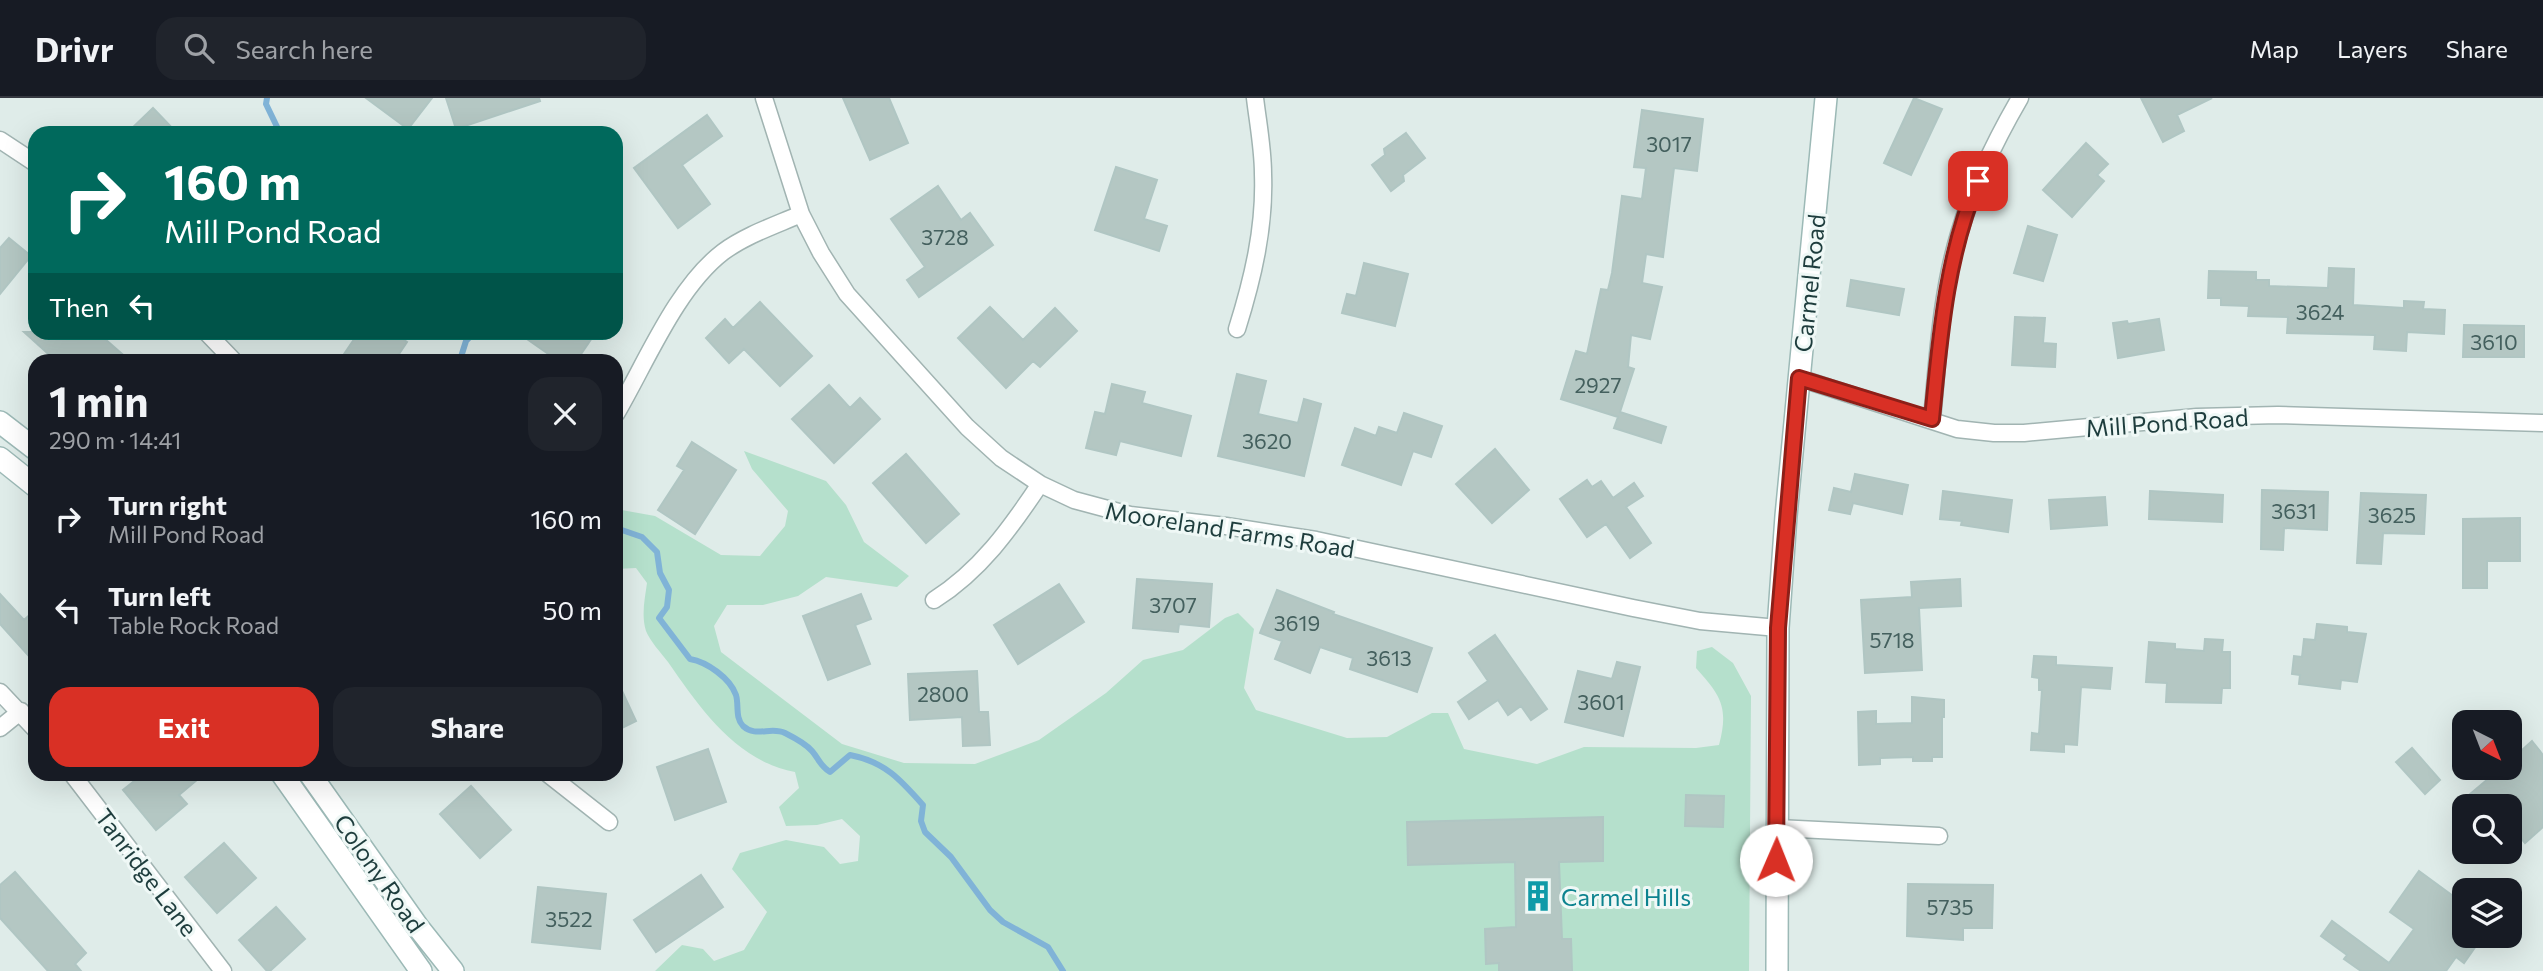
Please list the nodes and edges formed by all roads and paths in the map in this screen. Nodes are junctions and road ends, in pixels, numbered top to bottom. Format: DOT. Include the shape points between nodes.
graph roads {
  1 [pos="764,98"];
  2 [pos="1255,98"];
  3 [pos="1826,98"];
  4 [pos="2020,98"];
  5 [pos="0,140"];
  6 [pos="28,158"];
  7 [pos="801,214"];
  8 [pos="1237,329"];
  9 [pos="214,340"];
  10 [pos="227,354"];
  11 [pos="1799,378"];
  12 [pos="623,401"];
  13 [pos="1932,419"];
  14 [pos="0,422"];
  15 [pos="2543,422"];
  16 [pos="28,444"];
  17 [pos="0,458"];
  18 [pos="28,480"];
  19 [pos="1040,484"];
  20 [pos="934,600"];
  21 [pos="1778,628"];
  22 [pos="0,692"];
  23 [pos="21,711"];
  24 [pos="28,720"];
  25 [pos="0,729"];
  26 [pos="77,781"];
  27 [pos="287,781"];
  28 [pos="315,781"];
  29 [pos="557,781"];
  30 [pos="609,822"];
  31 [pos="1776,828"];
  32 [pos="1939,836"];
  33 [pos="223,971"];
  34 [pos="421,971"];
  35 [pos="453,971"];
  36 [pos="1777,971"];
  1 -- 7 [label="street, Mooreland Farms Road"];
  2 -- 8 [label="street" via="1264,173 1262,221 1255,270"];
  3 -- 11 [label="main road, Carmel Road"];
  4 -- 13 [label="street" via="1985,164 1958,236 1946,292"];
  5 -- 6 [label="street"];
  7 -- 12 [label="street" via="738,242 706,267 675,308"];
  7 -- 19 [label="street, Mooreland Farms Road" via="847,294 873,326 967,427 1001,458"];
  9 -- 10 [label="street"];
  11 -- 13 [label="street, Mill Pond Road"];
  11 -- 21 [label="main road, Carmel Road"];
  13 -- 15 [label="street, Mill Pond Road" via="1957,429 1994,433 2278,415"];
  14 -- 16 [label="main road"];
  17 -- 18 [label="main road"];
  19 -- 20 [label="street" via="999,544"];
  19 -- 21 [label="street, Mooreland Farms Road" via="1074,500 1130,515 1316,540 1700,621"];
  21 -- 31 [label="main road, Carmel Road"];
  22 -- 23 [label="street"];
  23 -- 24 [label="street"];
  23 -- 25 [label="street"];
  26 -- 33 [label="street, Tanridge Lane"];
  27 -- 34 [label="main road, Colony Road"];
  28 -- 35 [label="main road, Colony Road"];
  29 -- 30 [label="street"];
  31 -- 32 [label="street"];
  31 -- 36 [label="main road, Carmel Road"];
}
